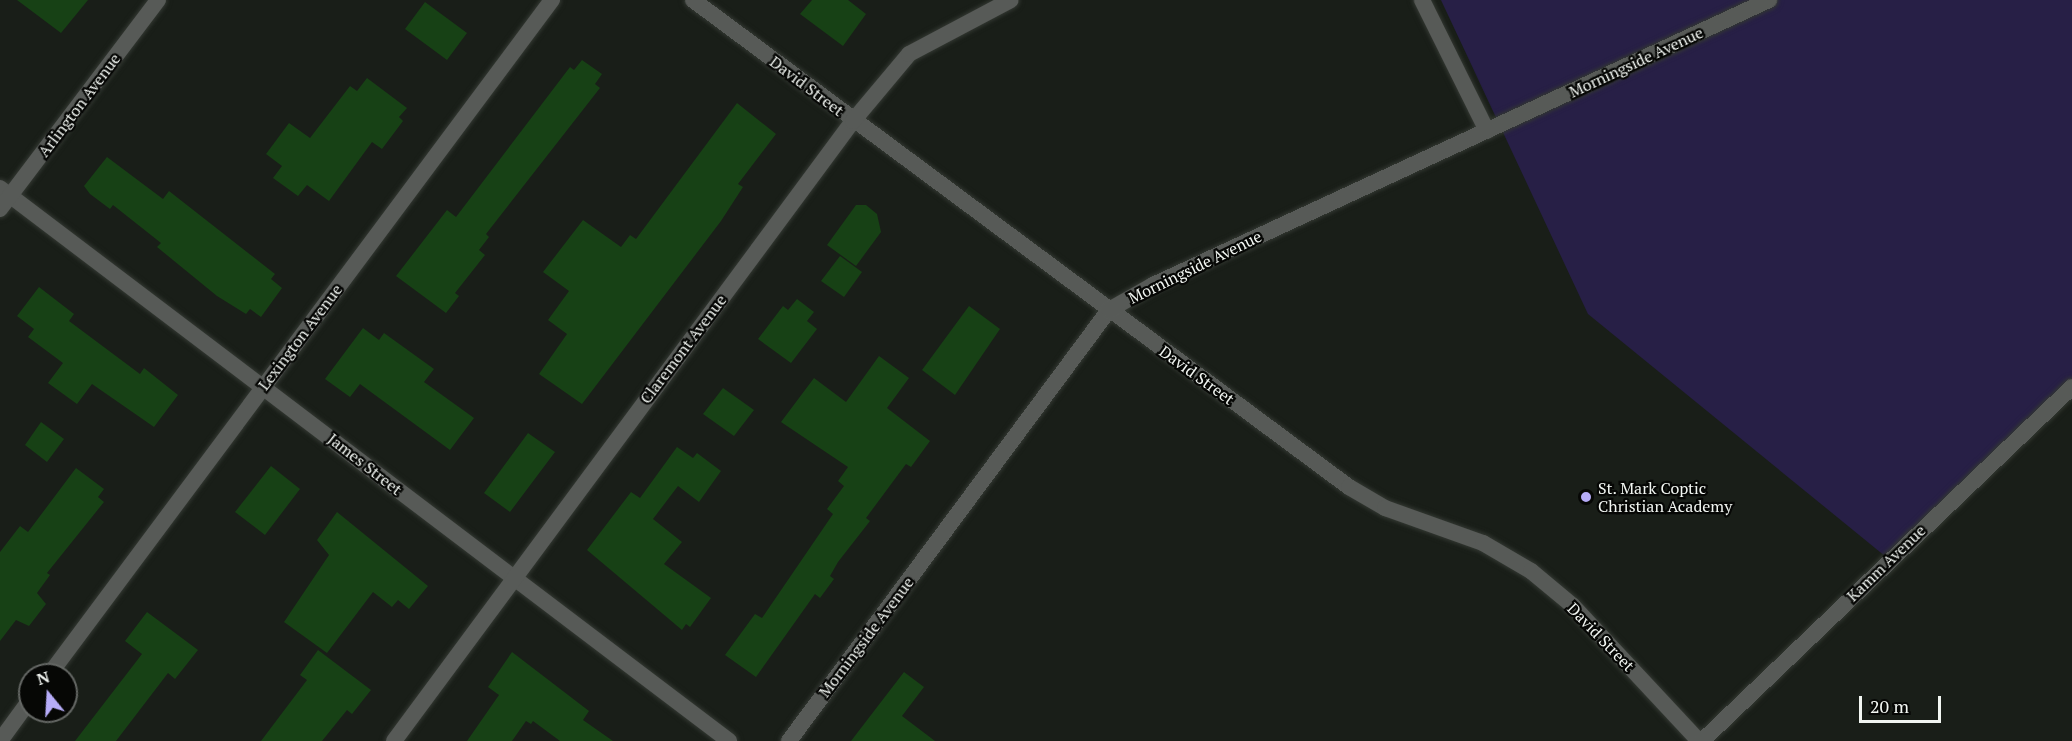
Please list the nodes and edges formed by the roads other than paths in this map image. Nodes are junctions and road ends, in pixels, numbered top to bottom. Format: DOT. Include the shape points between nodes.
graph roads {
  1 [pos="158,0"];
  2 [pos="552,0"];
  3 [pos="693,0"];
  4 [pos="1011,0"];
  5 [pos="1422,0"];
  6 [pos="1769,0"];
  7 [pos="853,122"];
  8 [pos="1487,131"];
  9 [pos="5,191"];
  10 [pos="0,209"];
  11 [pos="1109,310"];
  12 [pos="264,385"];
  13 [pos="2072,387"];
  14 [pos="512,579"];
  15 [pos="58,663"];
  16 [pos="18,716"];
  17 [pos="0,741"];
  18 [pos="394,741"];
  19 [pos="729,741"];
  20 [pos="789,741"];
  21 [pos="1700,741"];
  1 -- 9 [label="street, Arlington Avenue"];
  2 -- 12 [label="street, Lexington Avenue"];
  3 -- 7 [label="street, David Street"];
  4 -- 7 [label="street, Claremont Avenue" via="909,54"];
  5 -- 8 [label="street"];
  6 -- 8 [label="street, Morningside Avenue"];
  7 -- 11 [label="street, David Street"];
  7 -- 14 [label="street, Claremont Avenue"];
  8 -- 11 [label="street, Morningside Avenue" via="1154,285"];
  9 -- 10 [label="street, Arlington Avenue"];
  9 -- 12 [label="street, James Street"];
  11 -- 20 [label="street, Morningside Avenue"];
  11 -- 21 [label="street, David Street" via="1349,487 1385,508 1483,543 1531,571 1573,606"];
  12 -- 14 [label="street, James Street"];
  12 -- 15 [label="street, Lexington Avenue"];
  13 -- 21 [label="street, Kamm Avenue"];
  14 -- 18 [label="street, Claremont Avenue"];
  14 -- 19 [label="street, James Street"];
  16 -- 17 [label="street"];
}
